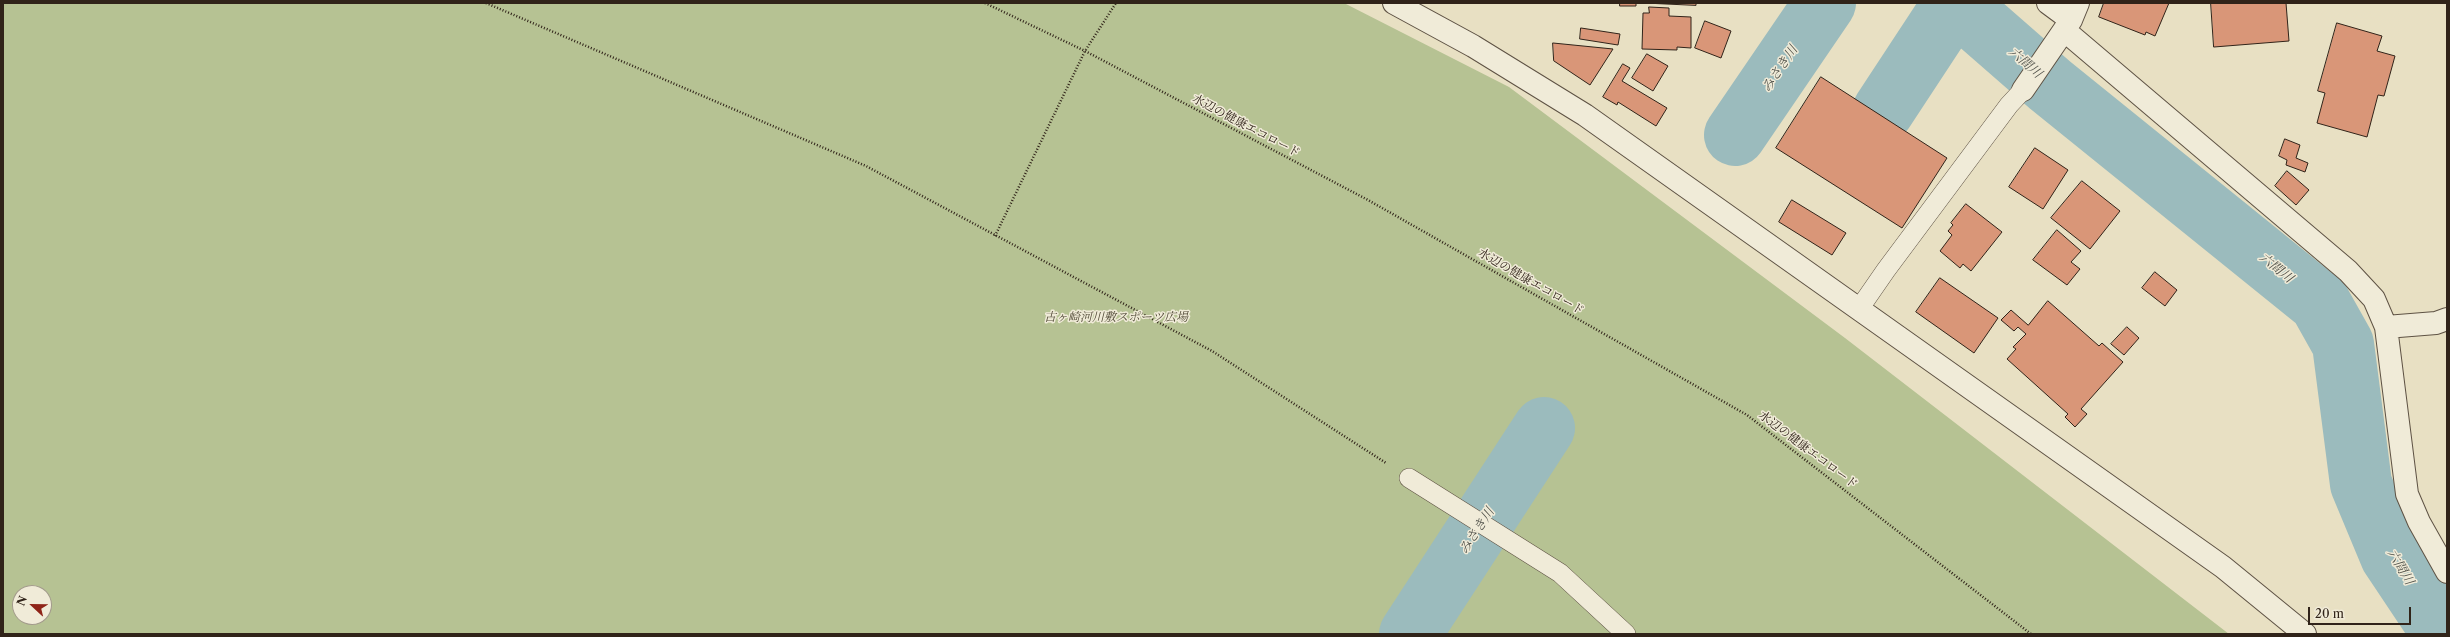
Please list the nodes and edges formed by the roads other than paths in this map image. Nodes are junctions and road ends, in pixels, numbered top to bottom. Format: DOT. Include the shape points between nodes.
graph roads {
  1 [pos="1394,3"];
  2 [pos="2048,3"];
  3 [pos="2071,18"];
  4 [pos="2023,90"];
  5 [pos="1859,309"];
  6 [pos="2447,319"];
  7 [pos="2386,327"];
  8 [pos="1409,478"];
  9 [pos="2447,572"];
  10 [pos="1626,634"];
  11 [pos="2306,634"];
  1 -- 5 [label="street" via="1473,46 1585,115"];
  2 -- 3 [label="street"];
  3 -- 4 [label="street"];
  3 -- 7 [label="street" via="2348,272 2374,299"];
  4 -- 5 [label="lane" via="2009,105"];
  5 -- 11 [label="street" via="2223,567"];
  6 -- 7 [label="street" via="2436,323"];
  7 -- 9 [label="street" via="2407,494 2419,522"];
  8 -- 10 [label="lane" via="1560,573"];
}
